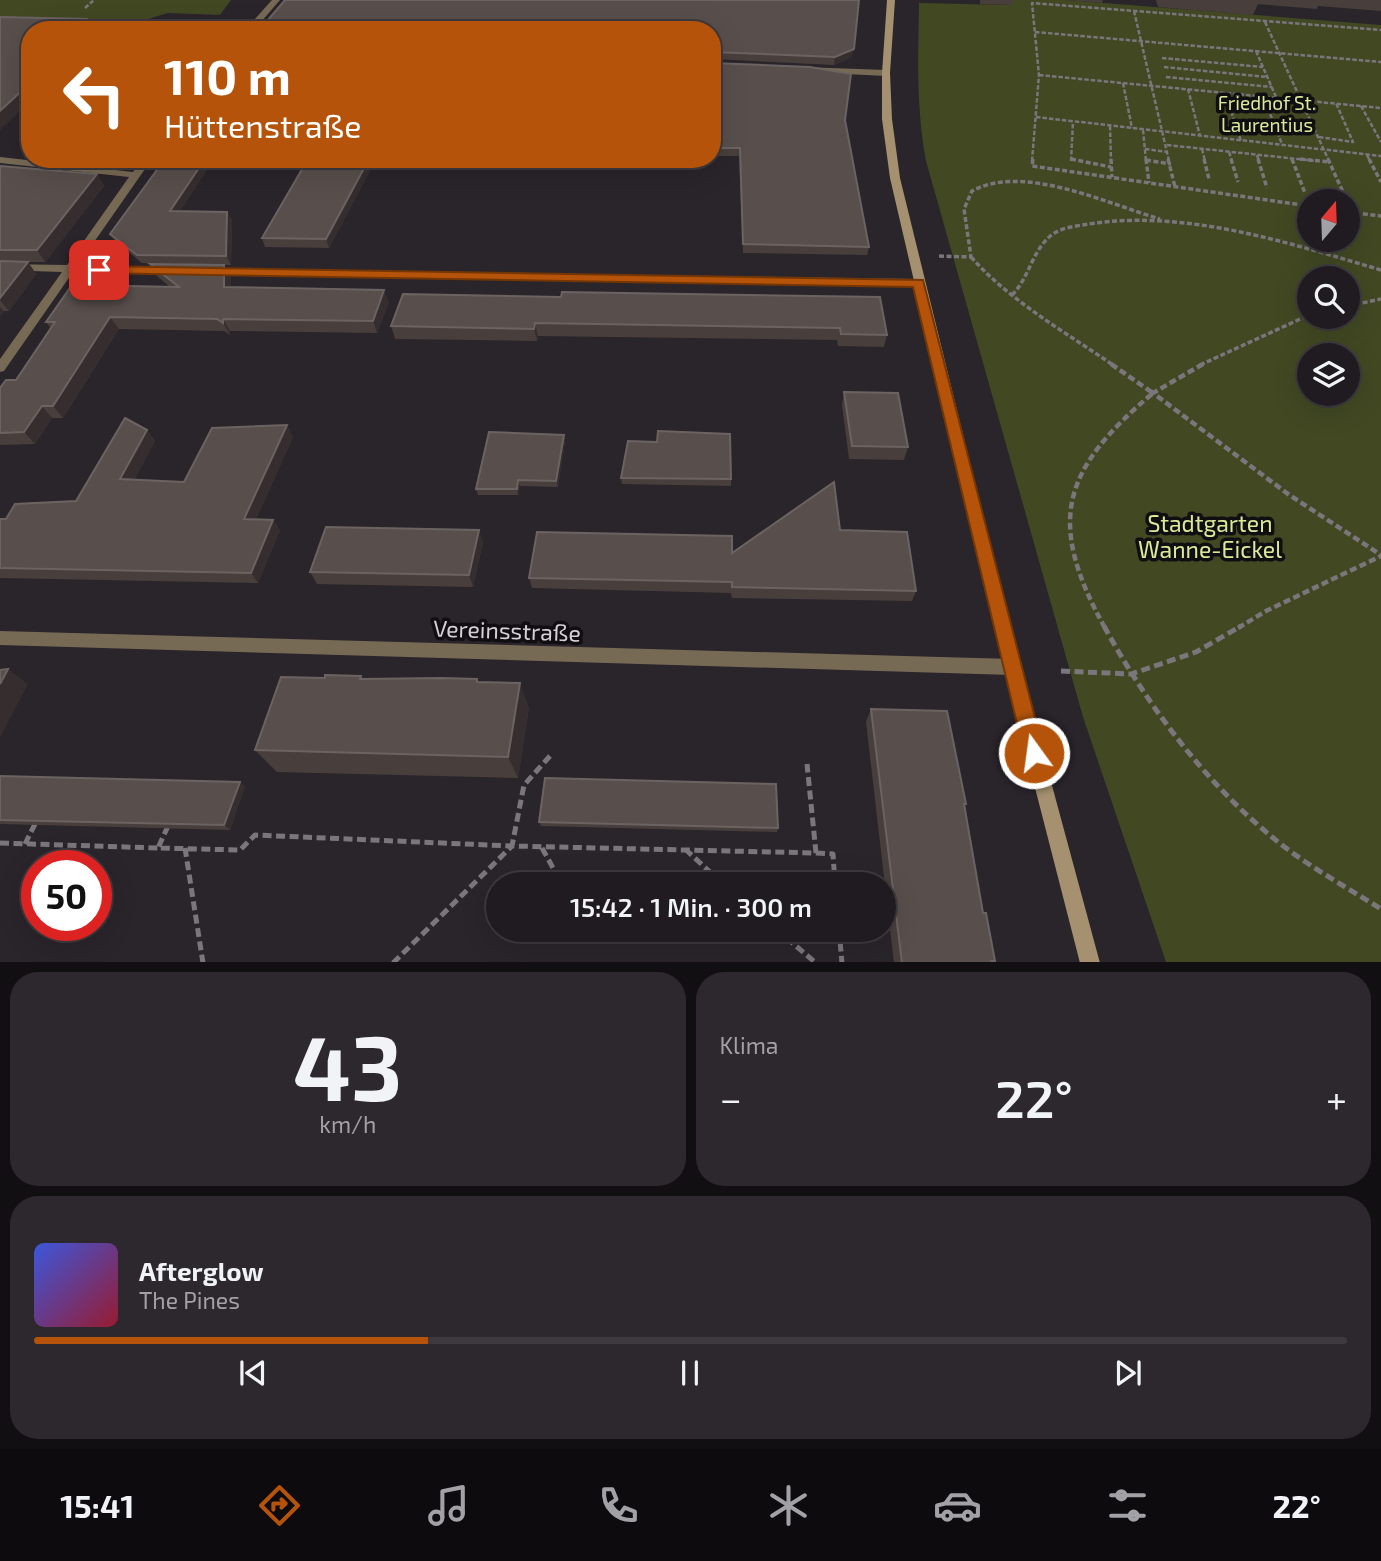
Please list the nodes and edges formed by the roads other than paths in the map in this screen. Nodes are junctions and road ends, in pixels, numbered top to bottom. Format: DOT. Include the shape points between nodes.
graph roads {
  1 [pos="275,0"];
  2 [pos="891,0"];
  3 [pos="257,21"];
  4 [pos="790,68"];
  5 [pos="886,73"];
  6 [pos="0,160"];
  7 [pos="21,162"];
  8 [pos="72,168"];
  9 [pos="140,168"];
  10 [pos="135,175"];
  11 [pos="0,267"];
  12 [pos="71,269"];
  13 [pos="182,271"];
  14 [pos="196,272"];
  15 [pos="918,283"];
  16 [pos="4,356"];
  17 [pos="0,368"];
  18 [pos="0,638"];
  19 [pos="1012,667"];
  20 [pos="1090,962"];
  1 -- 3 [label="street"];
  2 -- 5 [label="main road"];
  4 -- 5 [label="street"];
  5 -- 15 [label="main road" via="895,178"];
  6 -- 7 [label="street"];
  8 -- 10 [label="street"];
  9 -- 10 [label="street"];
  10 -- 12 [label="street"];
  11 -- 12 [label="street"];
  12 -- 13 [label="street"];
  12 -- 16 [label="street"];
  14 -- 15 [label="street"];
  15 -- 19 [label="main road"];
  16 -- 17 [label="street"];
  18 -- 19 [label="street, Vereinsstraße"];
  19 -- 20 [label="main road"];
}
